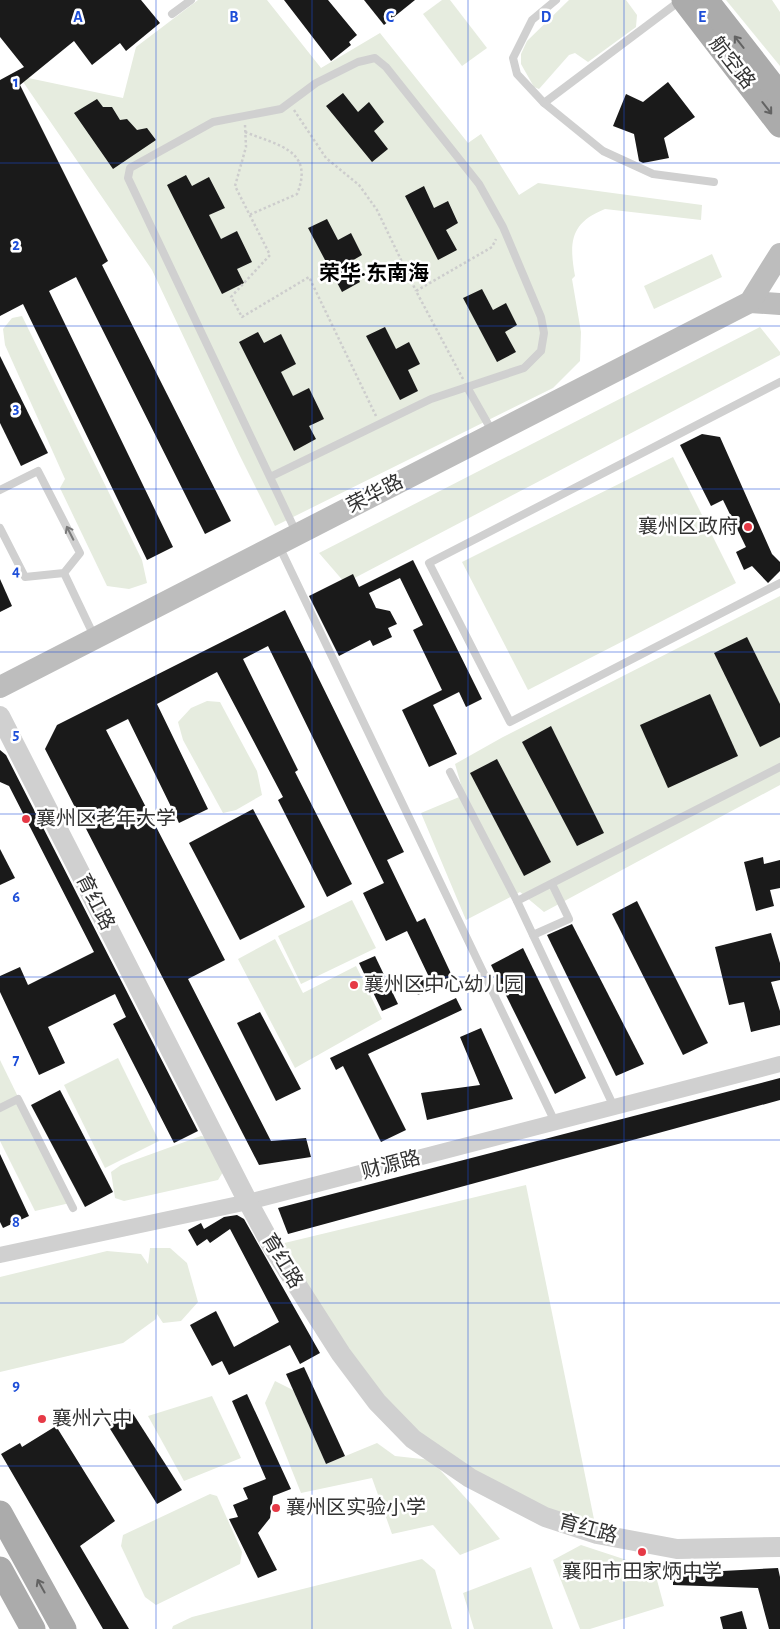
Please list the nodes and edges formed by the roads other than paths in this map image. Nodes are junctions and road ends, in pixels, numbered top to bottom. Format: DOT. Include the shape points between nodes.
graph roads {
  1 [pos="191,0"];
  2 [pos="556,0"];
  3 [pos="682,0"];
  4 [pos="706,0"];
  5 [pos="172,14"];
  6 [pos="780,94"];
  7 [pos="544,103"];
  8 [pos="780,125"];
  9 [pos="714,182"];
  10 [pos="780,254"];
  11 [pos="780,265"];
  12 [pos="750,302"];
  13 [pos="780,304"];
  14 [pos="780,382"];
  15 [pos="467,387"];
  16 [pos="493,433"];
  17 [pos="270,477"];
  18 [pos="0,490"];
  19 [pos="0,528"];
  20 [pos="288,539"];
  21 [pos="64,573"];
  22 [pos="780,583"];
  23 [pos="95,638"];
  24 [pos="0,686"];
  25 [pos="0,716"];
  26 [pos="780,767"];
  27 [pos="450,772"];
  28 [pos="552,884"];
  29 [pos="517,901"];
  30 [pos="533,935"];
  31 [pos="780,1064"];
  32 [pos="614,1107"];
  33 [pos="0,1108"];
  34 [pos="555,1122"];
  35 [pos="248,1202"];
  36 [pos="73,1208"];
  37 [pos="0,1255"];
  38 [pos="0,1513"];
  39 [pos="779,1549"];
  40 [pos="0,1569"];
  41 [pos="34,1629"];
  42 [pos="64,1629"];
  1 -- 5 [label="lane"];
  2 -- 7 [label="lane" via="532,20 513,58 517,74"];
  3 -- 7 [label="lane"];
  3 -- 8 [label="main road, 航空路, one-way"];
  6 -- 4 [label="main road, 航空路, one-way"];
  7 -- 9 [label="lane" via="603,151 654,174"];
  10 -- 12 [label="main road"];
  11 -- 12 [label="main road"];
  12 -- 13 [label="main road"];
  12 -- 16 [label="main road, 荣华路"];
  14 -- 22 [label="lane" via="429,563 510,722"];
  15 -- 16 [label="lane"];
  15 -- 17 [label="lane" via="431,399"];
  15 -- 17 [label="lane" via="524,368 541,351 544,333 541,317 503,227 478,184 386,67 375,58 358,62 316,83 281,109 213,122 130,168 128,178"];
  16 -- 20 [label="main road, 荣华路"];
  17 -- 20 [label="lane"];
  21 -- 18 [label="lane, one-way" via="80,553 38,471"];
  19 -- 21 [label="lane" via="26,577"];
  20 -- 23 [label="main road, 荣华路"];
  20 -- 34 [label="lane"];
  21 -- 23 [label="lane"];
  23 -- 24 [label="main road, 荣华路"];
  25 -- 35 [label="street, 育红路"];
  26 -- 28 [label="lane"];
  27 -- 29 [label="lane"];
  28 -- 29 [label="lane"];
  28 -- 30 [label="lane" via="569,919"];
  29 -- 30 [label="lane"];
  30 -- 32 [label="lane"];
  31 -- 32 [label="street, 财源路"];
  32 -- 34 [label="street, 财源路"];
  33 -- 36 [label="lane" via="18,1099"];
  34 -- 35 [label="street, 财源路"];
  35 -- 37 [label="street, 财源路"];
  35 -- 39 [label="street, 育红路" via="331,1339 377,1402 413,1438 470,1478 545,1517 597,1534 676,1549"];
  42 -- 38 [label="main road, one-way"];
  40 -- 41 [label="main road"];
}
